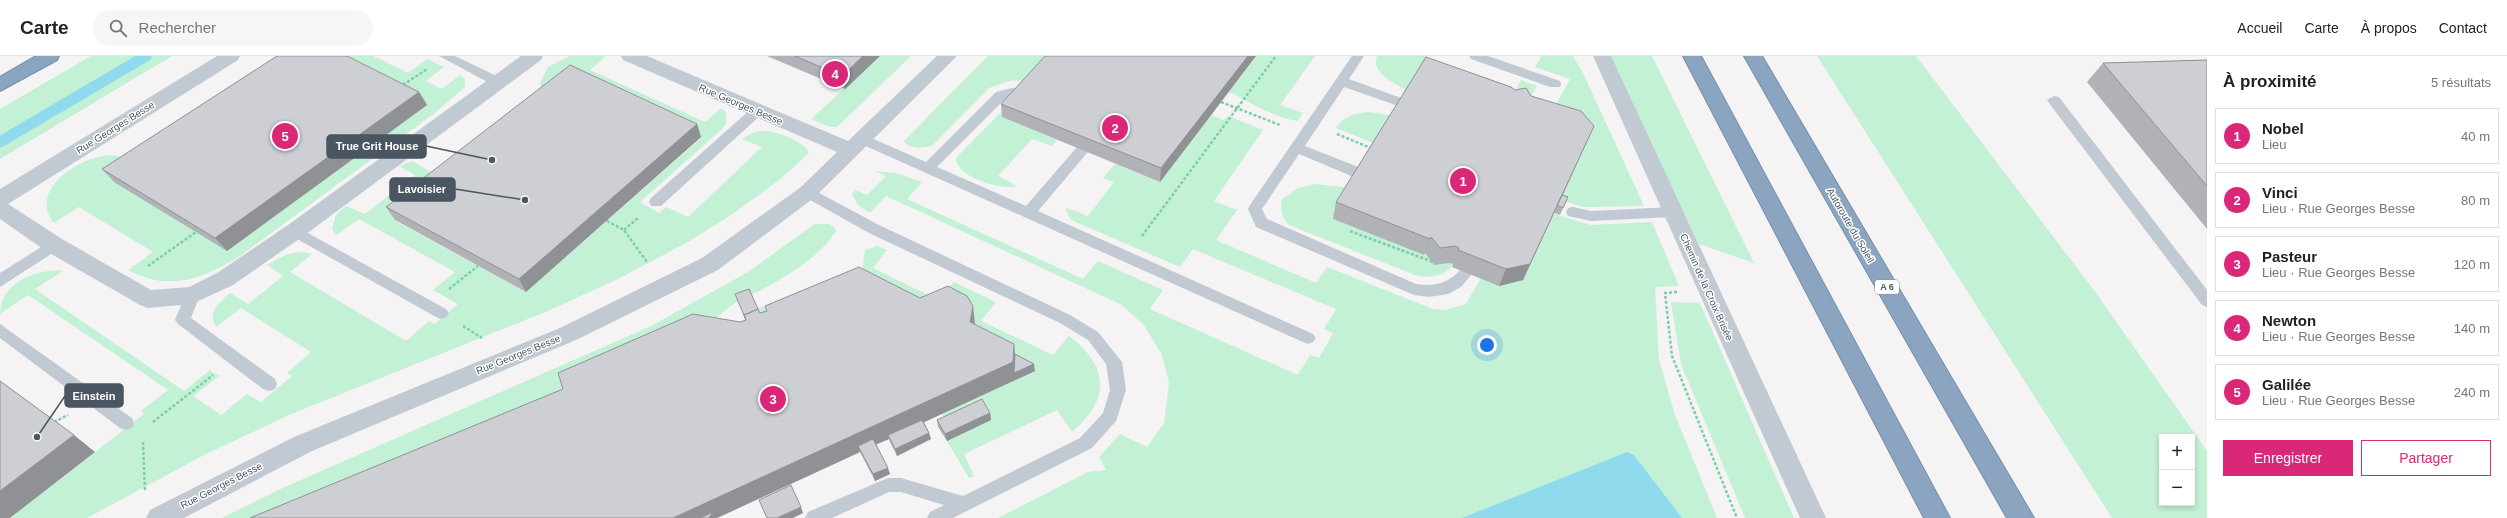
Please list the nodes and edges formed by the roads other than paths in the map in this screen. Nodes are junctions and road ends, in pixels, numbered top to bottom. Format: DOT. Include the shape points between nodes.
graph roads {
  1 [pos="50,56"];
  2 [pos="231,56"];
  3 [pos="445,56"];
  4 [pos="534,56"];
  5 [pos="630,56"];
  6 [pos="948,56"];
  7 [pos="1358,56"];
  8 [pos="1475,56"];
  9 [pos="1602,56"];
  10 [pos="1692,56"];
  11 [pos="1753,56"];
  12 [pos="1342,81"];
  13 [pos="498,82"];
  14 [pos="1555,84"];
  15 [pos="0,85"];
  16 [pos="1024,93"];
  17 [pos="2054,100"];
  18 [pos="1404,104"];
  19 [pos="757,111"];
  20 [pos="858,146"];
  21 [pos="1297,148"];
  22 [pos="1082,150"];
  23 [pos="929,167"];
  24 [pos="1361,174"];
  25 [pos="808,192"];
  26 [pos="0,199"];
  27 [pos="656,202"];
  28 [pos="0,209"];
  29 [pos="1573,212"];
  30 [pos="1673,212"];
  31 [pos="1028,213"];
  32 [pos="295,231"];
  33 [pos="54,245"];
  34 [pos="1467,272"];
  35 [pos="0,281"];
  36 [pos="192,295"];
  37 [pos="2207,301"];
  38 [pos="435,310"];
  39 [pos="0,330"];
  40 [pos="1308,338"];
  41 [pos="268,384"];
  42 [pos="126,423"];
  43 [pos="965,504"];
  44 [pos="159,518"];
  45 [pos="814,518"];
  46 [pos="936,518"];
  47 [pos="1813,518"];
  48 [pos="1937,518"];
  49 [pos="2021,518"];
  1 -- 15 [label="highway"];
  2 -- 26 [label="street, Rue Georges Besse"];
  3 -- 13 [label="lane"];
  4 -- 13 [label="street"];
  5 -- 19 [label="street, Rue Georges Besse"];
  6 -- 20 [label="street, Rue Georges Besse"];
  7 -- 12 [label="lane"];
  8 -- 14 [label="lane"];
  9 -- 30 [label="street, Chemin de la Croix Brisée"];
  10 -- 48 [label="highway"];
  11 -- 49 [label="highway, Autoroute du Soleil / A 6"];
  12 -- 18 [label="lane"];
  12 -- 21 [label="lane"];
  13 -- 32 [label="street"];
  16 -- 23 [label="lane" via="1012,92 1001,95"];
  17 -- 37 [label="lane"];
  19 -- 20 [label="street, Rue Georges Besse"];
  19 -- 27 [label="lane"];
  20 -- 23 [label="lane"];
  20 -- 25 [label="street, Rue Georges Besse"];
  21 -- 24 [label="lane"];
  21 -- 34 [label="lane" via="1255,209 1261,223 1414,289 1440,292 1461,280"];
  22 -- 31 [label="lane"];
  23 -- 31 [label="lane"];
  25 -- 43 [label="lane" via="874,229 1065,319 1093,336 1114,362 1118,390 1110,416 1086,443"];
  25 -- 44 [label="street, Rue Georges Besse" via="710,264 568,334 303,444"];
  28 -- 33 [label="street"];
  29 -- 30 [label="lane" via="1591,216"];
  30 -- 47 [label="street, Chemin de la Croix Brisée"];
  31 -- 40 [label="lane"];
  32 -- 36 [label="street" via="225,278"];
  32 -- 38 [label="lane"];
  33 -- 35 [label="lane"];
  33 -- 36 [label="street" via="148,299"];
  36 -- 41 [label="lane" via="183,320"];
  39 -- 42 [label="lane"];
  43 -- 45 [label="lane" via="901,485 888,485"];
  43 -- 46 [label="lane"];
}
